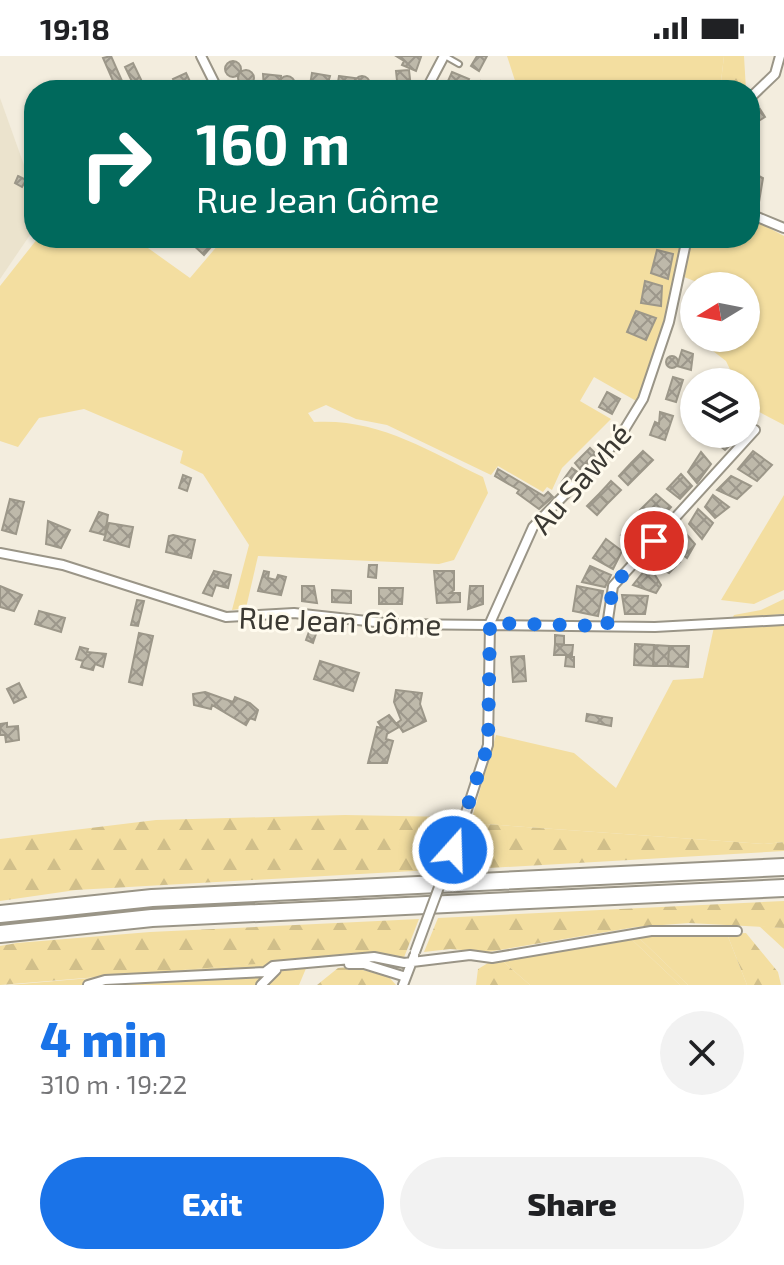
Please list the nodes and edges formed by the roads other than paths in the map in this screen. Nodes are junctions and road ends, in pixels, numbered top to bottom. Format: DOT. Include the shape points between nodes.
graph roads {
  1 [pos="201,56"];
  2 [pos="444,56"];
  3 [pos="780,56"];
  4 [pos="459,64"];
  5 [pos="213,80"];
  6 [pos="431,80"];
  7 [pos="760,88"];
  8 [pos="760,218"];
  9 [pos="784,228"];
  10 [pos="685,248"];
  11 [pos="739,448"];
  12 [pos="0,553"];
  13 [pos="784,620"];
  14 [pos="490,623"];
  15 [pos="607,626"];
  16 [pos="784,867"];
  17 [pos="784,888"];
  18 [pos="0,914"];
  19 [pos="737,931"];
  20 [pos="0,934"];
  21 [pos="414,956"];
  22 [pos="405,981"];
  23 [pos="88,985"];
  24 [pos="261,985"];
  1 -- 5 [label="street"];
  2 -- 4 [label="lane"];
  2 -- 6 [label="street"];
  3 -- 7 [label="street" via="775,74"];
  8 -- 9 [label="street"];
  10 -- 14 [label="street, Au Sawhé" via="669,322 643,399 618,440 533,527"];
  11 -- 15 [label="street" via="613,586"];
  12 -- 14 [label="street, Rue Jean Gôme" via="63,565 226,617 294,613 380,623"];
  13 -- 15 [label="street, Rue Jean Gôme"];
  14 -- 15 [label="street, Rue Jean Gôme"];
  14 -- 21 [label="street, bridge" via="488,745"];
  16 -- 18 [label="highway" via="152,898"];
  17 -- 20 [label="highway" via="152,918"];
  19 -- 21 [label="street" via="651,931 492,958"];
  21 -- 22 [label="street"];
  21 -- 23 [label="street"];
  22 -- 24 [label="street" via="364,964 350,964 281,969"];
}
